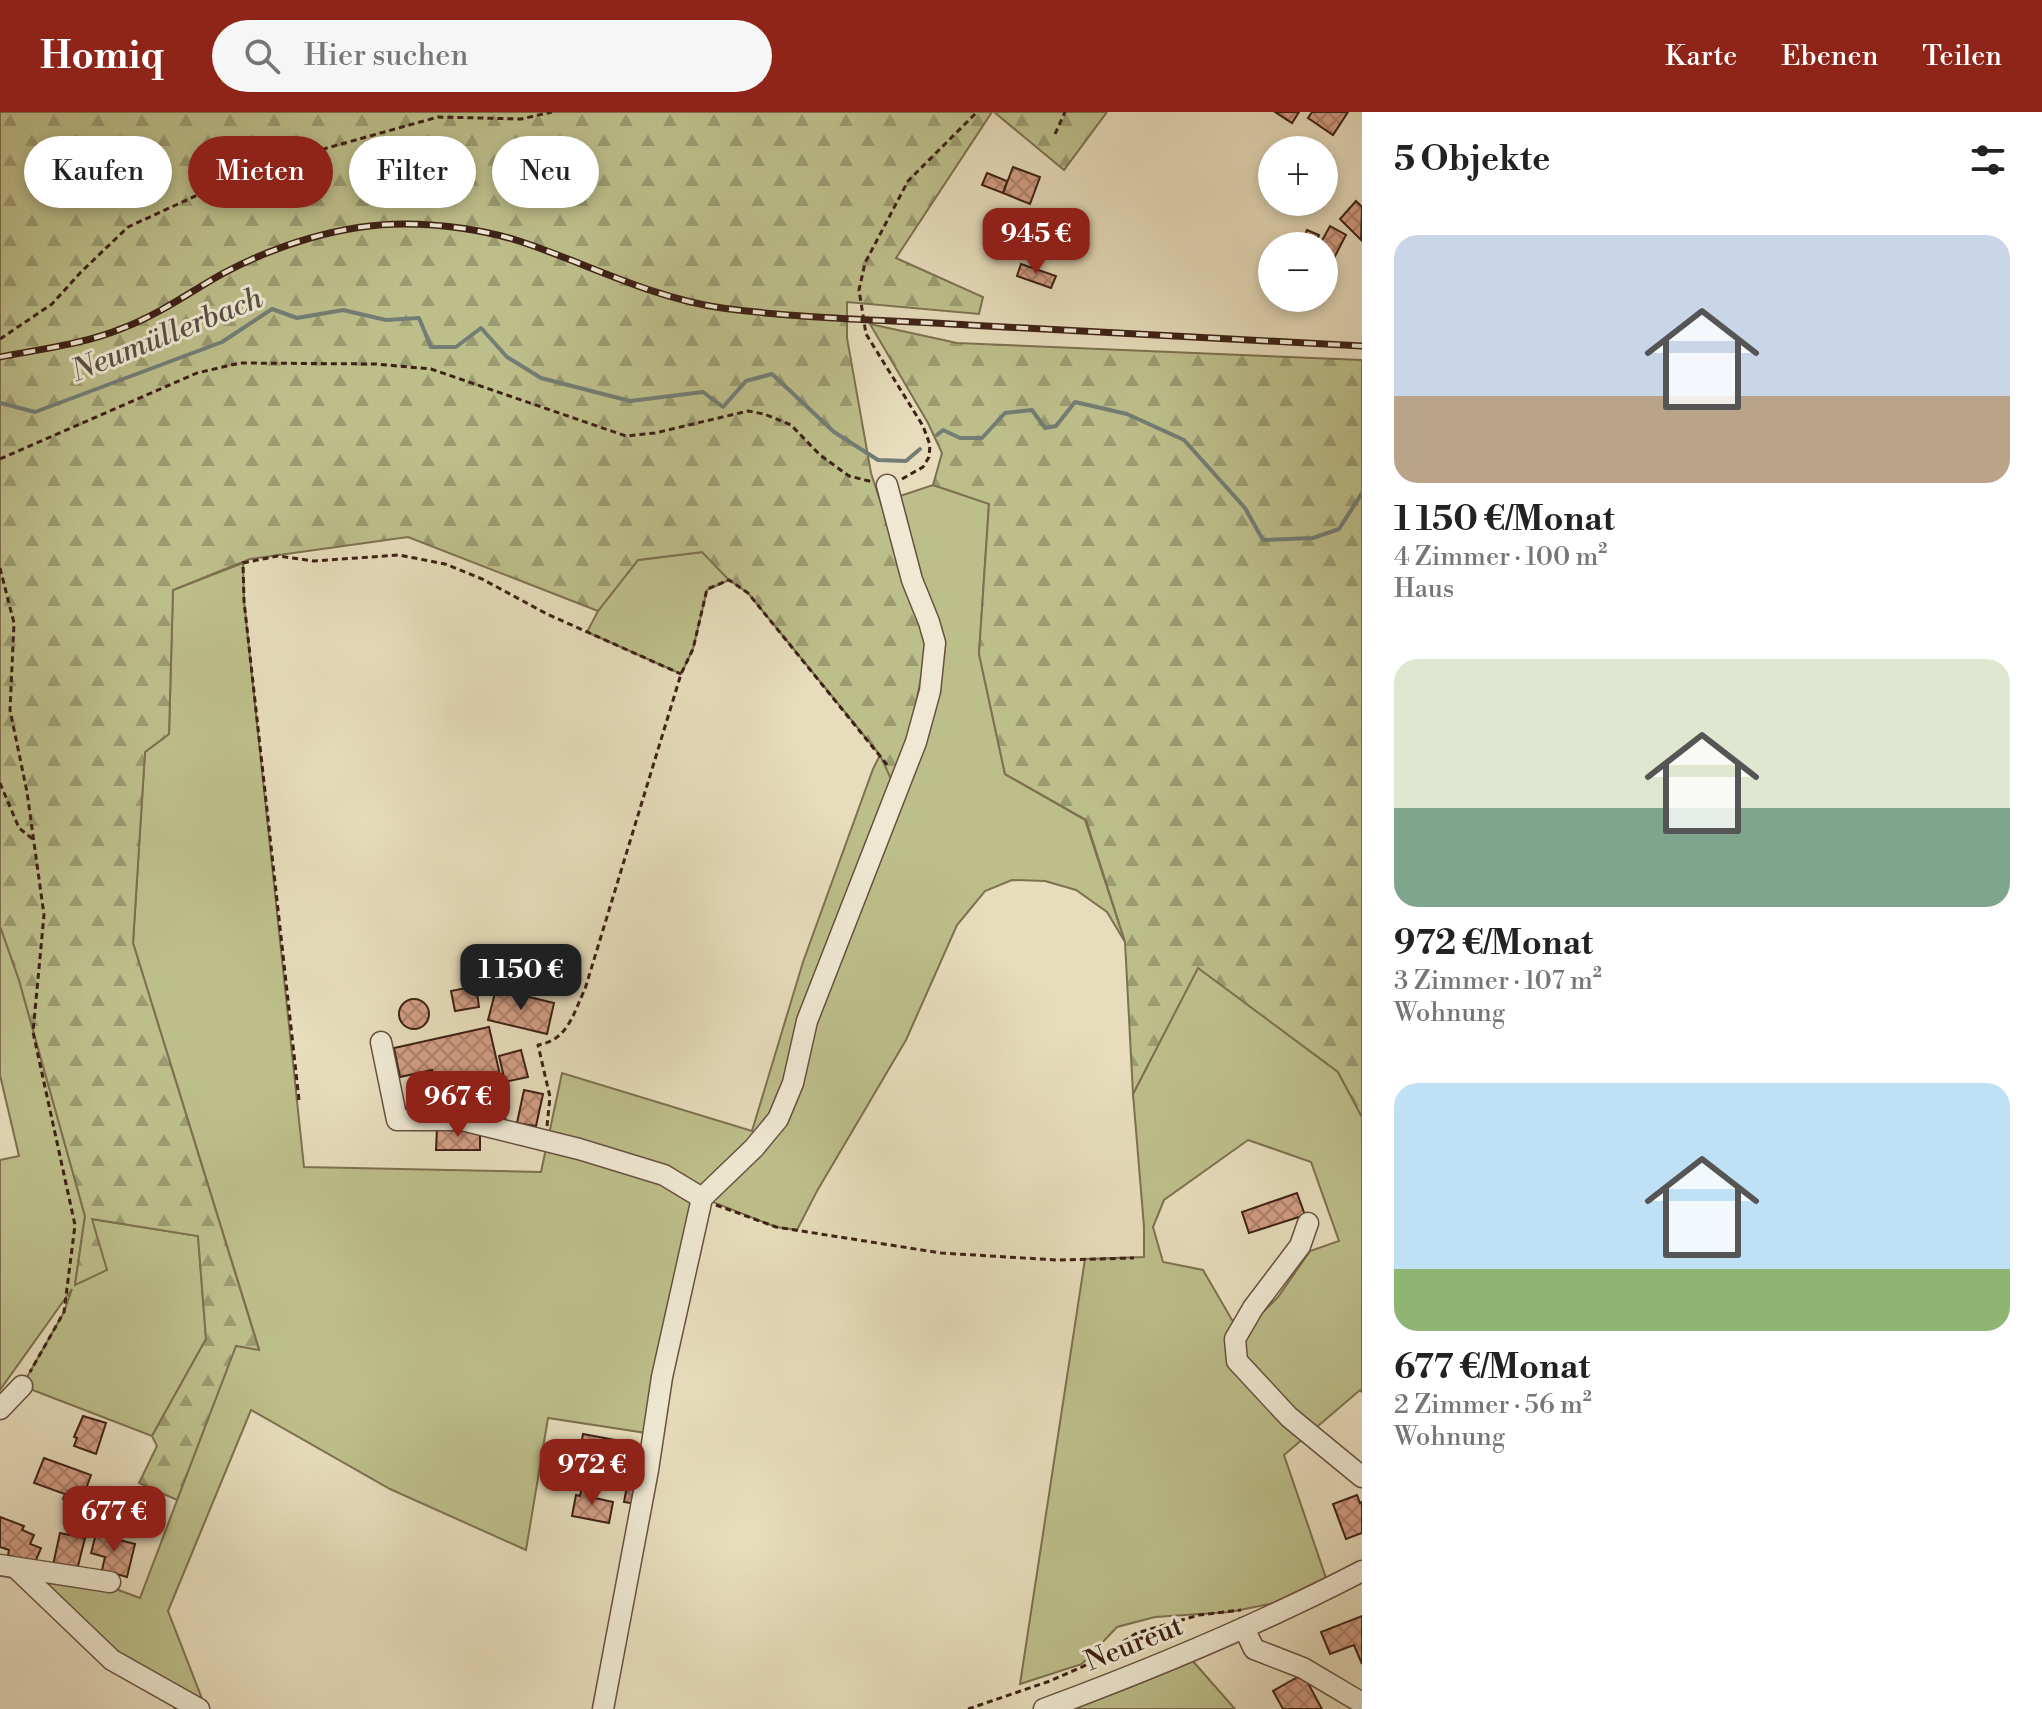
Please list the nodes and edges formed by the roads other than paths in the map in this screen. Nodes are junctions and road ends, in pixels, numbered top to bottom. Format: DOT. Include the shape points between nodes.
graph roads {
  1 [pos="887,485"];
  2 [pos="381,1042"];
  3 [pos="702,1198"];
  4 [pos="1308,1223"];
  5 [pos="22,1386"];
  6 [pos="0,1409"];
  7 [pos="1362,1477"];
  8 [pos="9,1567"];
  9 [pos="1362,1571"];
  10 [pos="110,1582"];
  11 [pos="1243,1619"];
  12 [pos="1362,1703"];
  13 [pos="199,1709"];
  14 [pos="603,1709"];
  15 [pos="1044,1709"];
  1 -- 3 [label="street" via="935,643 930,691 916,742 807,1021 793,1083 778,1119"];
  2 -- 3 [label="street" via="397,1120 462,1120 546,1141 664,1175"];
  3 -- 14 [label="street" via="662,1377"];
  4 -- 7 [label="street" via="1300,1246 1235,1339 1237,1361 1289,1417"];
  5 -- 6 [label="street"];
  8 -- 10 [label="street"];
  8 -- 13 [label="street" via="112,1660"];
  9 -- 11 [label="street, Neureut"];
  11 -- 12 [label="street" via="1254,1649 1303,1668"];
  11 -- 15 [label="street, Neureut" via="1115,1683"];
}
